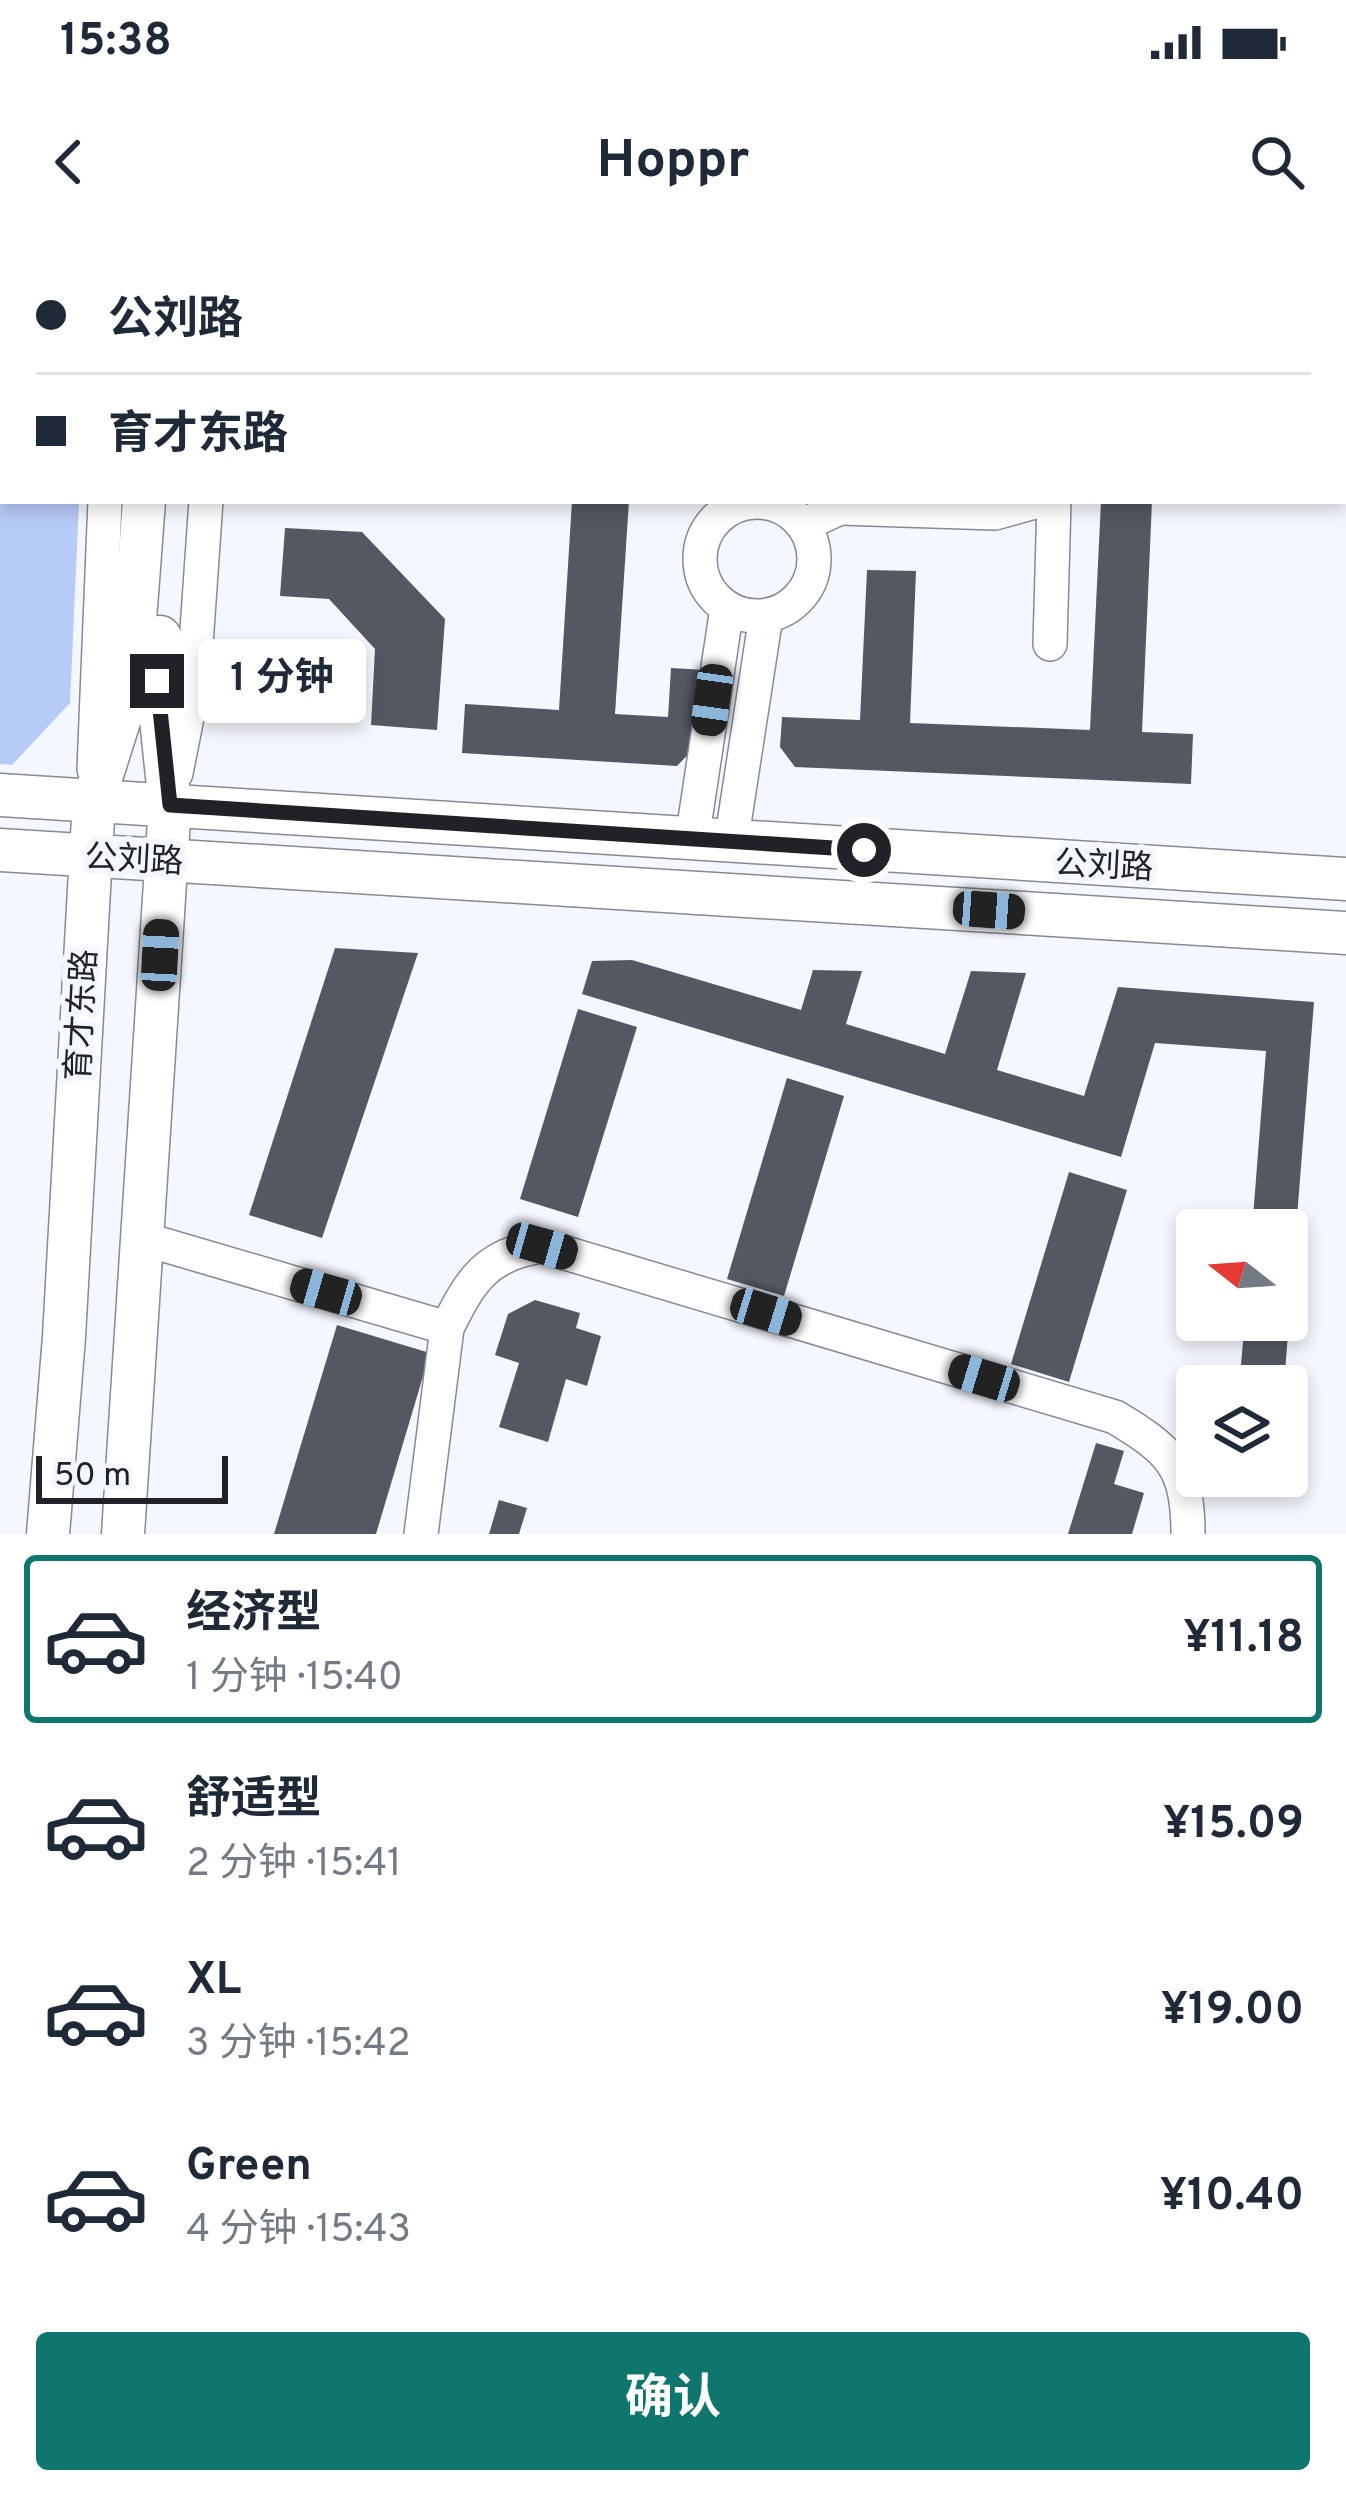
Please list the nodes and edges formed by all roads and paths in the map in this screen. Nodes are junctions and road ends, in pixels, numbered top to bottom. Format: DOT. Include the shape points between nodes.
graph roads {
  1 [pos="105,504"];
  2 [pos="144,504"];
  3 [pos="170,504"];
  4 [pos="206,504"];
  5 [pos="772,504"];
  6 [pos="1026,504"];
  7 [pos="1054,504"];
  8 [pos="722,505"];
  9 [pos="898,505"];
  10 [pos="803,525"];
  11 [pos="727,608"];
  12 [pos="766,616"];
  13 [pos="1050,644"];
  14 [pos="0,795"];
  15 [pos="94,800"];
  16 [pos="170,805"];
  17 [pos="711,841"];
  18 [pos="0,850"];
  19 [pos="90,856"];
  20 [pos="166,860"];
  21 [pos="1346,878"];
  22 [pos="1346,933"];
  23 [pos="144,1239"];
  24 [pos="447,1328"];
  25 [pos="48,1534"];
  26 [pos="123,1534"];
  27 [pos="422,1534"];
  28 [pos="1188,1534"];
  1 -- 15 [label="street"];
  2 -- 15 [label="main road, 育才东路" via="130,686"];
  3 -- 16 [label="main road" via="157,681"];
  4 -- 16 [label="street" via="193,687"];
  5 -- 10 [label="street"];
  6 -- 9 [label="street" via="995,512"];
  7 -- 13 [label="street"];
  8 -- 11 [label="street" via="700,557 703,577"];
  9 -- 10 [label="street" via="839,508"];
  10 -- 12 [label="street" via="812,542 811,581 800,598"];
  11 -- 12 [label="street"];
  11 -- 17 [label="street"];
  12 -- 17 [label="street"];
  14 -- 15 [label="main road, 公刘路"];
  15 -- 16 [label="main road, 公刘路"];
  15 -- 19 [label="main road, 育才东路"];
  16 -- 17 [label="main road, 公刘路"];
  16 -- 20 [label="main road"];
  17 -- 21 [label="main road, 公刘路"];
  18 -- 19 [label="main road, 公刘路"];
  19 -- 20 [label="main road, 公刘路"];
  19 -- 25 [label="main road, 育才东路"];
  20 -- 22 [label="main road, 公刘路"];
  20 -- 23 [label="main road"];
  23 -- 24 [label="street"];
  23 -- 26 [label="main road"];
  24 -- 27 [label="street"];
  24 -- 28 [label="street" via="506,1251 542,1246 1114,1417 1162,1445 1184,1478"];
}
